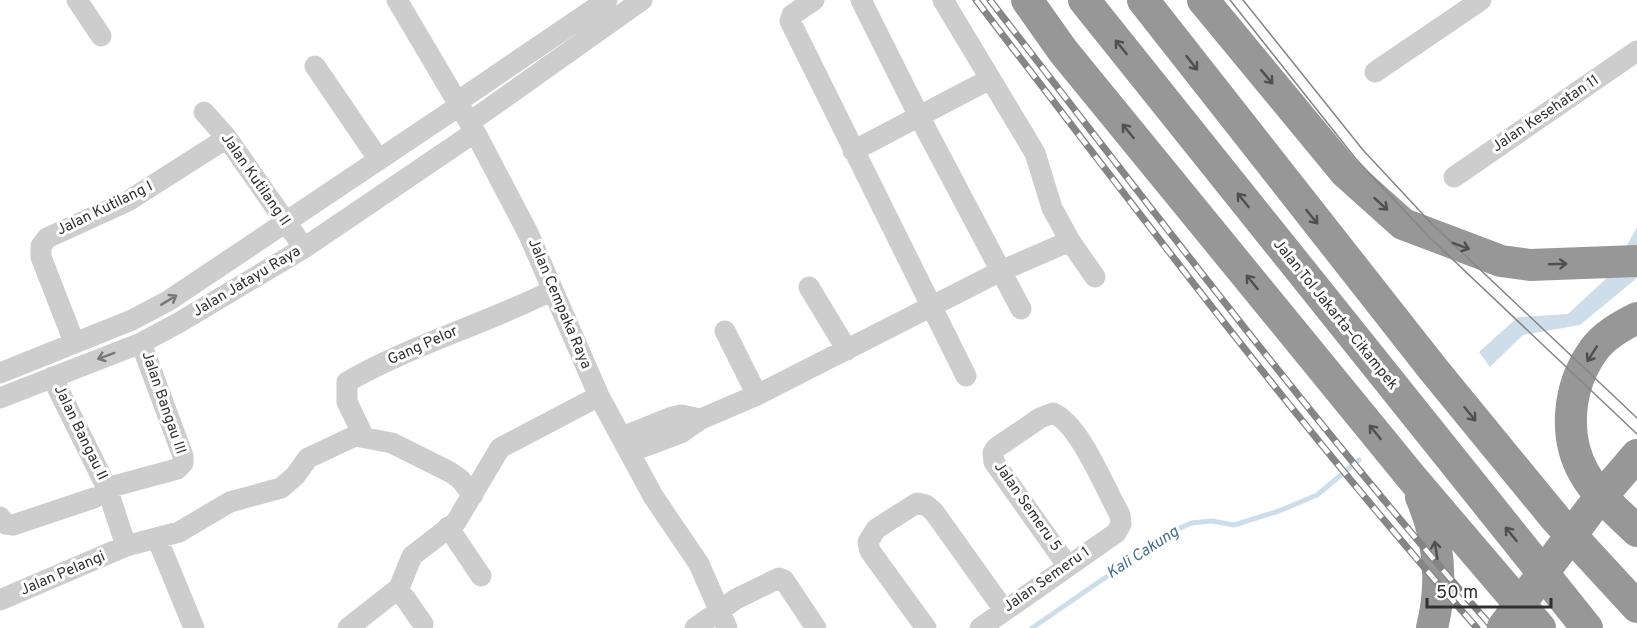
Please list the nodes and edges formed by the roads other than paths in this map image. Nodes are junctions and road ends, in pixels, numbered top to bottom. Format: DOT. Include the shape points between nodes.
graph roads {
  1 [pos="77,0"];
  2 [pos="397,0"];
  3 [pos="642,0"];
  4 [pos="814,0"];
  5 [pos="861,0"];
  6 [pos="943,0"];
  7 [pos="1028,0"];
  8 [pos="1084,0"];
  9 [pos="1143,0"];
  10 [pos="1203,0"];
  11 [pos="1481,0"];
  12 [pos="593,4"];
  13 [pos="101,36"];
  14 [pos="1637,51"];
  15 [pos="315,66"];
  16 [pos="1375,72"];
  17 [pos="990,79"];
  18 [pos="204,112"];
  19 [pos="465,115"];
  20 [pos="919,116"];
  21 [pos="227,138"];
  22 [pos="853,152"];
  23 [pos="378,160"];
  24 [pos="1454,177"];
  25 [pos="286,223"];
  26 [pos="1070,242"];
  27 [pos="304,248"];
  28 [pos="1626,262"];
  29 [pos="1001,271"];
  30 [pos="1095,277"];
  31 [pos="809,287"];
  32 [pos="553,290"];
  33 [pos="932,307"];
  34 [pos="1021,309"];
  35 [pos="1637,318"];
  36 [pos="725,330"];
  37 [pos="74,342"];
  38 [pos="141,343"];
  39 [pos="847,350"];
  40 [pos="0,373"];
  41 [pos="966,376"];
  42 [pos="52,378"];
  43 [pos="757,395"];
  44 [pos="599,396"];
  45 [pos="0,398"];
  46 [pos="701,419"];
  47 [pos="364,437"];
  48 [pos="626,445"];
  49 [pos="996,448"];
  50 [pos="1637,455"];
  51 [pos="1412,478"];
  52 [pos="100,493"];
  53 [pos="473,495"];
  54 [pos="3,520"];
  55 [pos="448,527"];
  56 [pos="1637,531"];
  57 [pos="157,538"];
  58 [pos="126,546"];
  59 [pos="1067,565"];
  60 [pos="481,576"];
  61 [pos="405,598"];
  62 [pos="0,600"];
  63 [pos="1637,607"];
  64 [pos="1004,610"];
  65 [pos="723,619"];
  66 [pos="423,624"];
  67 [pos="1502,627"];
  68 [pos="194,628"];
  69 [pos="348,628"];
  70 [pos="695,628"];
  71 [pos="816,628"];
  72 [pos="926,628"];
  73 [pos="980,628"];
  74 [pos="1432,628"];
  75 [pos="1540,628"];
  76 [pos="1587,628"];
  1 -- 13 [label="street"];
  2 -- 19 [label="street, Jalan Cempaka Raya"];
  3 -- 19 [label="street"];
  4 -- 22 [label="street" via="792,15 790,21"];
  5 -- 20 [label="street"];
  6 -- 17 [label="street"];
  51 -- 7 [label="highway, one-way" via="1063,51"];
  76 -- 8 [label="highway, Jalan Tol Jakarta–Cikampek, one-way"];
  9 -- 63 [label="highway, one-way" via="1448,387 1556,519"];
  10 -- 28 [label="highway, one-way" via="1345,172 1403,224 1501,261 1530,265"];
  11 -- 16 [label="street"];
  12 -- 19 [label="street"];
  14 -- 24 [label="street, Jalan Kesehatan 11"];
  15 -- 23 [label="street"];
  17 -- 20 [label="street"];
  17 -- 26 [label="street" via="1035,153 1052,208"];
  18 -- 21 [label="street, Jalan Kutilang II"];
  19 -- 23 [label="street, Jalan Jatayu Raya"];
  19 -- 27 [label="street, Jalan Jatayu Raya"];
  19 -- 32 [label="street, Jalan Cempaka Raya" via="528,233"];
  20 -- 22 [label="street"];
  20 -- 29 [label="street"];
  21 -- 25 [label="street, Jalan Kutilang II"];
  21 -- 37 [label="street, Jalan Kutilang I" via="136,197 47,238 41,246 41,257"];
  22 -- 33 [label="street"];
  23 -- 25 [label="street, Jalan Jatayu Raya"];
  25 -- 27 [label="street, Jalan Kutilang II"];
  37 -- 25 [label="street, Jalan Jatayu Raya, one-way" via="132,320 168,301"];
  26 -- 29 [label="street"];
  26 -- 30 [label="street"];
  27 -- 38 [label="street, Jalan Jatayu Raya"];
  29 -- 33 [label="street"];
  29 -- 34 [label="street"];
  31 -- 39 [label="street"];
  32 -- 44 [label="street, Jalan Cempaka Raya"];
  32 -- 47 [label="street, Gang Pelor" via="347,382 347,402"];
  33 -- 39 [label="street"];
  33 -- 41 [label="street"];
  35 -- 56 [label="highway, one-way" via="1619,327 1593,351 1576,389 1570,429 1573,451 1585,475"];
  36 -- 43 [label="street"];
  37 -- 40 [label="street, Jalan Jatayu Raya"];
  38 -- 42 [label="street, Jalan Jatayu Raya, one-way"];
  38 -- 52 [label="street, Jalan Bangau III" via="183,463 177,469"];
  39 -- 43 [label="street"];
  42 -- 45 [label="street, Jalan Jatayu Raya"];
  42 -- 52 [label="street, Jalan Bangau II"];
  43 -- 46 [label="street"];
  44 -- 48 [label="street, Jalan Cempaka Raya"];
  44 -- 53 [label="street" via="500,448"];
  46 -- 48 [label="street" via="681,433"];
  46 -- 48 [label="street" via="681,415 647,428"];
  47 -- 53 [label="street" via="392,443 450,472"];
  47 -- 57 [label="street, Jalan Pelangi" via="345,439 308,458 296,476 281,488 222,505 179,532"];
  48 -- 65 [label="street, Jalan Cempaka Raya" via="653,495 699,564"];
  49 -- 59 [label="street, Jalan Semeru 5" via="994,462"];
  49 -- 59 [label="street, Jalan Semeru 1" via="1053,413 1077,437 1120,515 1120,524 1116,533"];
  50 -- 67 [label="highway, bridge" via="1590,510"];
  74 -- 51 [label="highway, one-way" via="1440,569 1432,527"];
  51 -- 75 [label="highway"];
  52 -- 54 [label="street" via="14,525"];
  52 -- 58 [label="street, Jalan Bangau II"];
  53 -- 55 [label="street" via="456,522"];
  55 -- 60 [label="street"];
  55 -- 69 [label="street" via="412,556 399,588"];
  57 -- 58 [label="street, Jalan Pelangi"];
  57 -- 68 [label="street"];
  58 -- 62 [label="street, Jalan Pelangi"];
  59 -- 64 [label="street, Jalan Semeru 1"];
  61 -- 66 [label="street"];
  64 -- 72 [label="street" via="926,505 917,503 876,529 868,542 870,551"];
  64 -- 73 [label="street, Jalan Semeru 1"];
  65 -- 70 [label="street"];
  65 -- 71 [label="street" via="780,578"];
}
